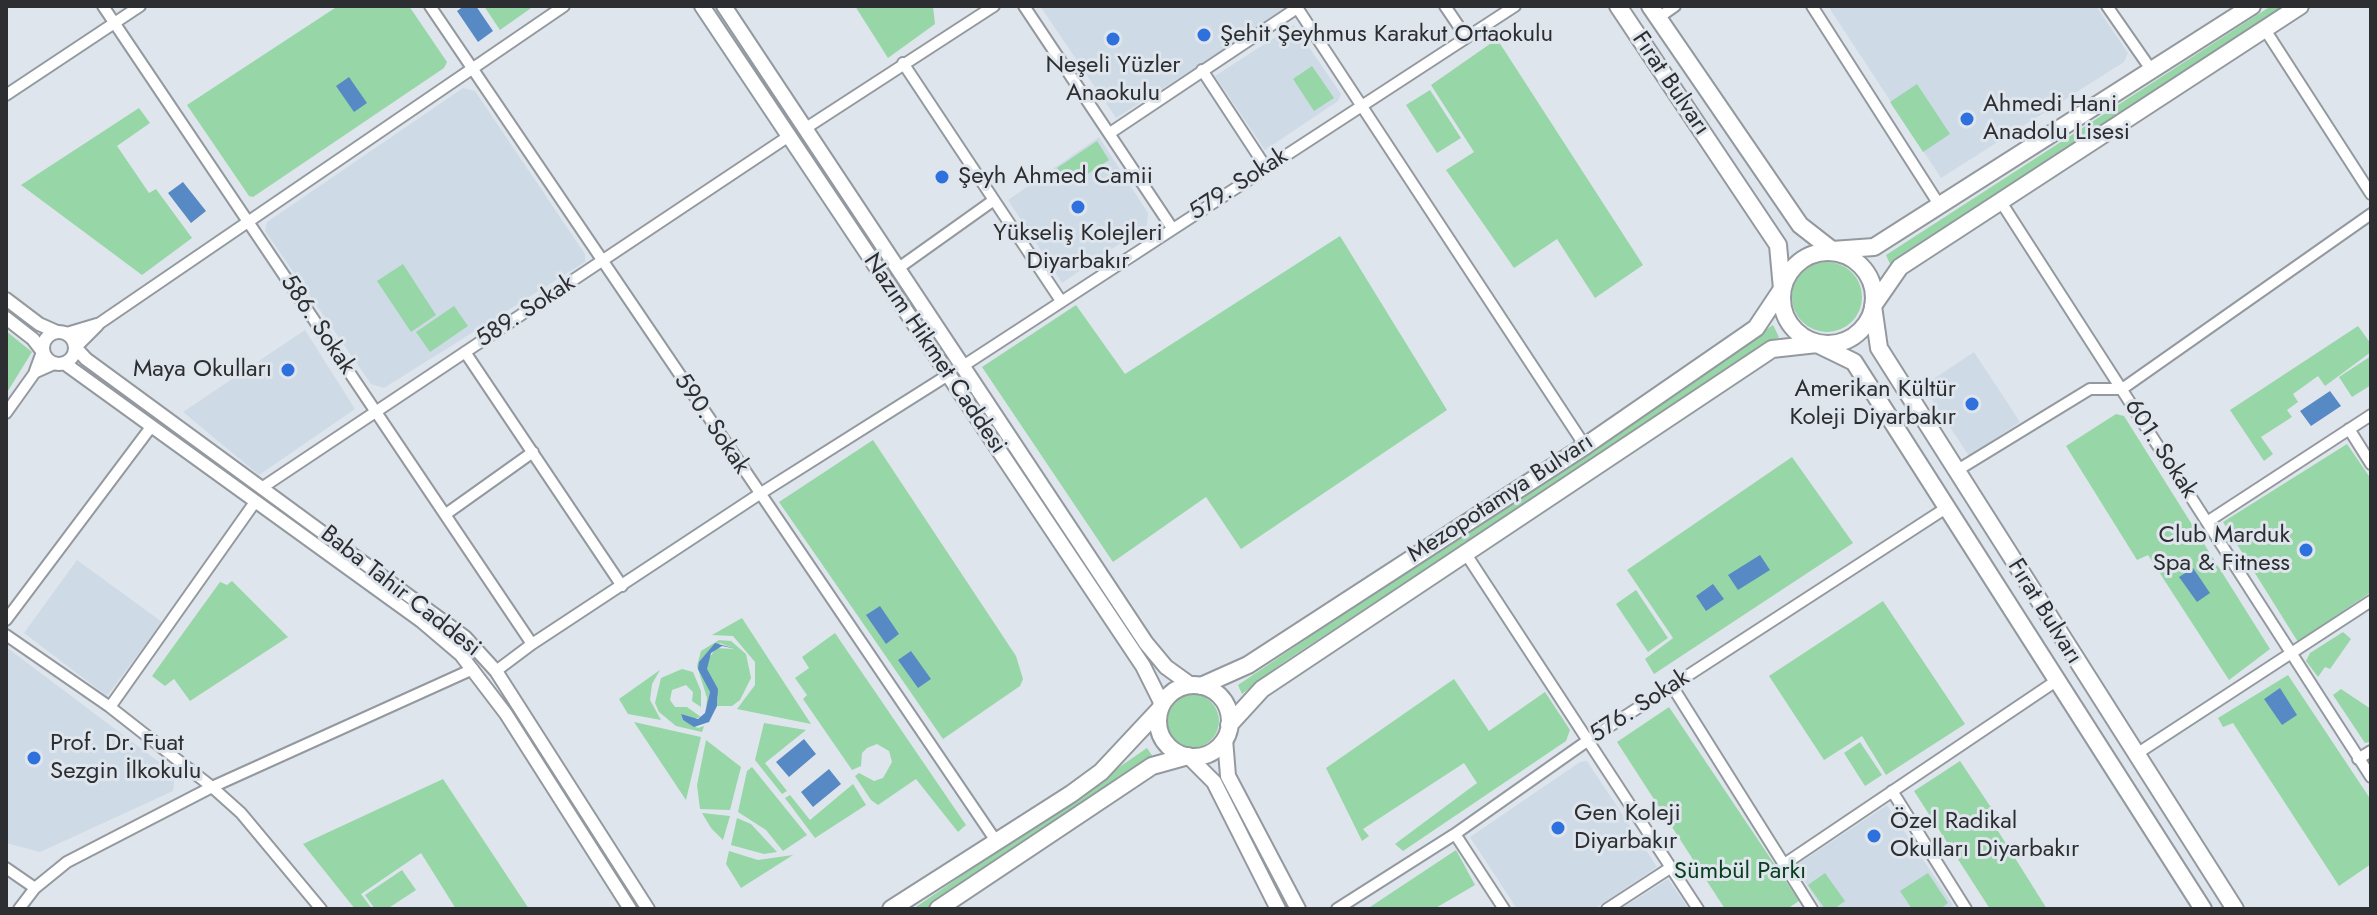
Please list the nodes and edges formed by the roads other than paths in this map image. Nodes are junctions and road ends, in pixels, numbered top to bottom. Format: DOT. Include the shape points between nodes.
graph roads {
  1 [pos="103,6"];
  2 [pos="140,6"];
  3 [pos="430,6"];
  4 [pos="564,6"];
  5 [pos="702,6"];
  6 [pos="724,6"];
  7 [pos="994,6"];
  8 [pos="1024,6"];
  9 [pos="1445,6"];
  10 [pos="1515,6"];
  11 [pos="1618,6"];
  12 [pos="1675,6"];
  13 [pos="1812,6"];
  14 [pos="2107,6"];
  15 [pos="2252,6"];
  16 [pos="2300,6"];
  17 [pos="1297,7"];
  18 [pos="1654,12"];
  19 [pos="114,23"];
  20 [pos="2264,28"];
  21 [pos="1466,37"];
  22 [pos="903,63"];
  23 [pos="2150,68"];
  24 [pos="1202,70"];
  25 [pos="473,71"];
  26 [pos="6,95"];
  27 [pos="1364,106"];
  28 [pos="806,128"];
  29 [pos="1110,133"];
  30 [pos="789,136"];
  31 [pos="1265,166"];
  32 [pos="2371,194"];
  33 [pos="994,200"];
  34 [pos="2001,202"];
  35 [pos="1940,206"];
  36 [pos="2371,214"];
  37 [pos="248,224"];
  38 [pos="1172,228"];
  39 [pos="1832,250"];
  40 [pos="603,262"];
  41 [pos="900,267"];
  42 [pos="1782,289"];
  43 [pos="6,299"];
  44 [pos="1061,301"];
  45 [pos="1873,306"];
  46 [pos="6,318"];
  47 [pos="97,325"];
  48 [pos="62,333"];
  49 [pos="1817,344"];
  50 [pos="75,347"];
  51 [pos="43,352"];
  52 [pos="465,352"];
  53 [pos="59,363"];
  54 [pos="963,366"];
  55 [pos="36,371"];
  56 [pos="948,375"];
  57 [pos="2122,389"];
  58 [pos="374,410"];
  59 [pos="6,413"];
  60 [pos="2371,415"];
  61 [pos="151,427"];
  62 [pos="2349,429"];
  63 [pos="1585,446"];
  64 [pos="533,452"];
  65 [pos="2371,464"];
  66 [pos="1956,471"];
  67 [pos="263,487"];
  68 [pos="758,495"];
  69 [pos="255,502"];
  70 [pos="1946,508"];
  71 [pos="446,514"];
  72 [pos="2207,522"];
  73 [pos="1464,551"];
  74 [pos="622,586"];
  75 [pos="2371,601"];
  76 [pos="6,620"];
  77 [pos="6,635"];
  78 [pos="532,644"];
  79 [pos="2289,654"];
  80 [pos="473,669"];
  81 [pos="496,671"];
  82 [pos="2056,681"];
  83 [pos="1196,685"];
  84 [pos="1672,686"];
  85 [pos="110,707"];
  86 [pos="1161,707"];
  87 [pos="1227,732"];
  88 [pos="1590,739"];
  89 [pos="2371,751"];
  90 [pos="2135,755"];
  91 [pos="1188,756"];
  92 [pos="2358,759"];
  93 [pos="2371,777"];
  94 [pos="212,787"];
  95 [pos="1892,791"];
  96 [pos="1455,834"];
  97 [pos="996,841"];
  98 [pos="1783,865"];
  99 [pos="6,868"];
  100 [pos="1670,868"];
  101 [pos="35,888"];
  102 [pos="19,909"];
  103 [pos="321,909"];
  104 [pos="630,909"];
  105 [pos="648,909"];
  106 [pos="891,909"];
  107 [pos="938,909"];
  108 [pos="1278,909"];
  109 [pos="1298,909"];
  110 [pos="1337,909"];
  111 [pos="1504,909"];
  112 [pos="1607,909"];
  113 [pos="1698,909"];
  114 [pos="1812,909"];
  115 [pos="1965,909"];
  116 [pos="2203,909"];
  117 [pos="2235,909"];
  1 -- 19 [label="street, 586. Sokak"];
  2 -- 19 [label="street"];
  3 -- 25 [label="street, 590. Sokak"];
  4 -- 25 [label="street"];
  5 -- 30 [label="main road, Nazım Hikmet Caddesi"];
  6 -- 28 [label="main road, Nazım Hikmet Caddesi"];
  7 -- 22 [label="street"];
  8 -- 29 [label="street"];
  9 -- 21 [label="street"];
  10 -- 21 [label="street, 579. Sokak"];
  11 -- 42 [label="main road, Fırat Bulvarı" via="1778,245"];
  12 -- 18 [label="street"];
  13 -- 35 [label="street"];
  14 -- 23 [label="street"];
  15 -- 23 [label="main road"];
  16 -- 20 [label="main road"];
  17 -- 24 [label="street"];
  17 -- 27 [label="street"];
  18 -- 39 [label="main road, Fırat Bulvarı" via="1800,225"];
  19 -- 26 [label="street"];
  19 -- 37 [label="street, 586. Sokak"];
  20 -- 32 [label="street"];
  20 -- 34 [label="main road"];
  21 -- 27 [label="street, 579. Sokak"];
  22 -- 28 [label="street"];
  22 -- 33 [label="street"];
  23 -- 35 [label="main road"];
  24 -- 29 [label="street"];
  24 -- 31 [label="street"];
  25 -- 37 [label="street"];
  25 -- 40 [label="street, 590. Sokak"];
  27 -- 31 [label="street, 579. Sokak"];
  27 -- 63 [label="street"];
  28 -- 41 [label="main road, Nazım Hikmet Caddesi"];
  29 -- 38 [label="street"];
  30 -- 40 [label="street, 589. Sokak"];
  30 -- 56 [label="main road, Nazım Hikmet Caddesi"];
  31 -- 38 [label="street, 579. Sokak"];
  33 -- 41 [label="street"];
  33 -- 44 [label="street"];
  34 -- 45 [label="main road" via="1900,267"];
  34 -- 57 [label="street, 601. Sokak"];
  35 -- 39 [label="main road" via="1874,247"];
  36 -- 57 [label="street"];
  37 -- 47 [label="street"];
  37 -- 58 [label="street, 586. Sokak"];
  38 -- 44 [label="street, 579. Sokak"];
  39 -- 42 [label="main road" via="1794,265"];
  39 -- 45 [label="main road" via="1860,264 1874,291"];
  40 -- 52 [label="street, 589. Sokak"];
  40 -- 68 [label="street, 590. Sokak"];
  41 -- 54 [label="main road, Nazım Hikmet Caddesi"];
  42 -- 49 [label="main road" via="1786,318 1794,330"];
  42 -- 63 [label="main road, Mezopotamya Bulvarı" via="1756,328"];
  43 -- 48 [label="street" via="39,324"];
  44 -- 54 [label="street, 579. Sokak"];
  45 -- 49 [label="main road" via="1869,320 1848,340"];
  45 -- 66 [label="main road, Fırat Bulvarı" via="1879,348"];
  46 -- 51 [label="street"];
  47 -- 48 [label="street"];
  47 -- 50 [label="street"];
  48 -- 50 [label="street"];
  48 -- 51 [label="street" via="44,341"];
  49 -- 70 [label="main road, Fırat Bulvarı" via="1854,362"];
  49 -- 73 [label="main road, Mezopotamya Bulvarı" via="1772,349"];
  50 -- 53 [label="street" via="72,357"];
  50 -- 67 [label="street, Baba Tahir Caddesi"];
  51 -- 53 [label="street"];
  51 -- 55 [label="street"];
  52 -- 58 [label="street, 589. Sokak"];
  52 -- 64 [label="street"];
  53 -- 55 [label="street"];
  53 -- 61 [label="street, Baba Tahir Caddesi"];
  54 -- 83 [label="main road, Nazım Hikmet Caddesi" via="1146,643 1166,667"];
  55 -- 59 [label="street"];
  56 -- 68 [label="street"];
  56 -- 86 [label="main road, Nazım Hikmet Caddesi" via="1143,666"];
  57 -- 66 [label="street" via="2090,389"];
  57 -- 72 [label="street, 601. Sokak"];
  58 -- 67 [label="street, 589. Sokak"];
  58 -- 71 [label="street, 586. Sokak"];
  60 -- 62 [label="street"];
  61 -- 69 [label="street, Baba Tahir Caddesi"];
  61 -- 76 [label="street"];
  62 -- 65 [label="street"];
  62 -- 72 [label="street"];
  63 -- 83 [label="main road, Mezopotamya Bulvarı" via="1248,665"];
  64 -- 71 [label="street"];
  64 -- 74 [label="street"];
  66 -- 90 [label="main road, Fırat Bulvarı"];
  67 -- 81 [label="street, Baba Tahir Caddesi" via="422,603 465,637"];
  68 -- 74 [label="street"];
  68 -- 97 [label="street, 590. Sokak"];
  69 -- 80 [label="street, Baba Tahir Caddesi" via="421,621"];
  69 -- 85 [label="street"];
  70 -- 82 [label="main road, Fırat Bulvarı"];
  70 -- 84 [label="street, 576. Sokak"];
  71 -- 78 [label="street, 586. Sokak"];
  72 -- 79 [label="street, 601. Sokak"];
  73 -- 87 [label="main road, Mezopotamya Bulvarı" via="1262,689"];
  73 -- 88 [label="street"];
  74 -- 78 [label="street"];
  75 -- 79 [label="street"];
  77 -- 85 [label="street"];
  78 -- 81 [label="street"];
  79 -- 90 [label="street"];
  79 -- 92 [label="street, 601. Sokak"];
  80 -- 94 [label="street"];
  80 -- 104 [label="street, Baba Tahir Caddesi"];
  81 -- 105 [label="street, Baba Tahir Caddesi"];
  82 -- 95 [label="street"];
  82 -- 116 [label="main road, Fırat Bulvarı"];
  83 -- 86 [label="main road" via="1177,689"];
  83 -- 87 [label="main road" via="1222,700"];
  84 -- 88 [label="street, 576. Sokak"];
  84 -- 98 [label="street"];
  85 -- 94 [label="street"];
  86 -- 91 [label="main road" via="1158,724 1163,740"];
  86 -- 97 [label="main road" via="1101,772"];
  87 -- 91 [label="main road" via="1209,753"];
  87 -- 109 [label="main road" via="1228,776"];
  88 -- 96 [label="street, 576. Sokak"];
  88 -- 100 [label="street"];
  89 -- 92 [label="street"];
  90 -- 117 [label="main road, Fırat Bulvarı"];
  91 -- 107 [label="main road" via="1152,766"];
  91 -- 108 [label="main road" via="1214,782"];
  92 -- 93 [label="street, 601. Sokak"];
  94 -- 101 [label="street" via="67,862"];
  94 -- 103 [label="street" via="241,813"];
  95 -- 98 [label="street"];
  95 -- 115 [label="street"];
  96 -- 110 [label="street, 576. Sokak"];
  96 -- 111 [label="street"];
  97 -- 106 [label="main road"];
  98 -- 114 [label="street"];
  99 -- 101 [label="street"];
  100 -- 112 [label="street"];
  100 -- 113 [label="street"];
  101 -- 102 [label="street"];
}
